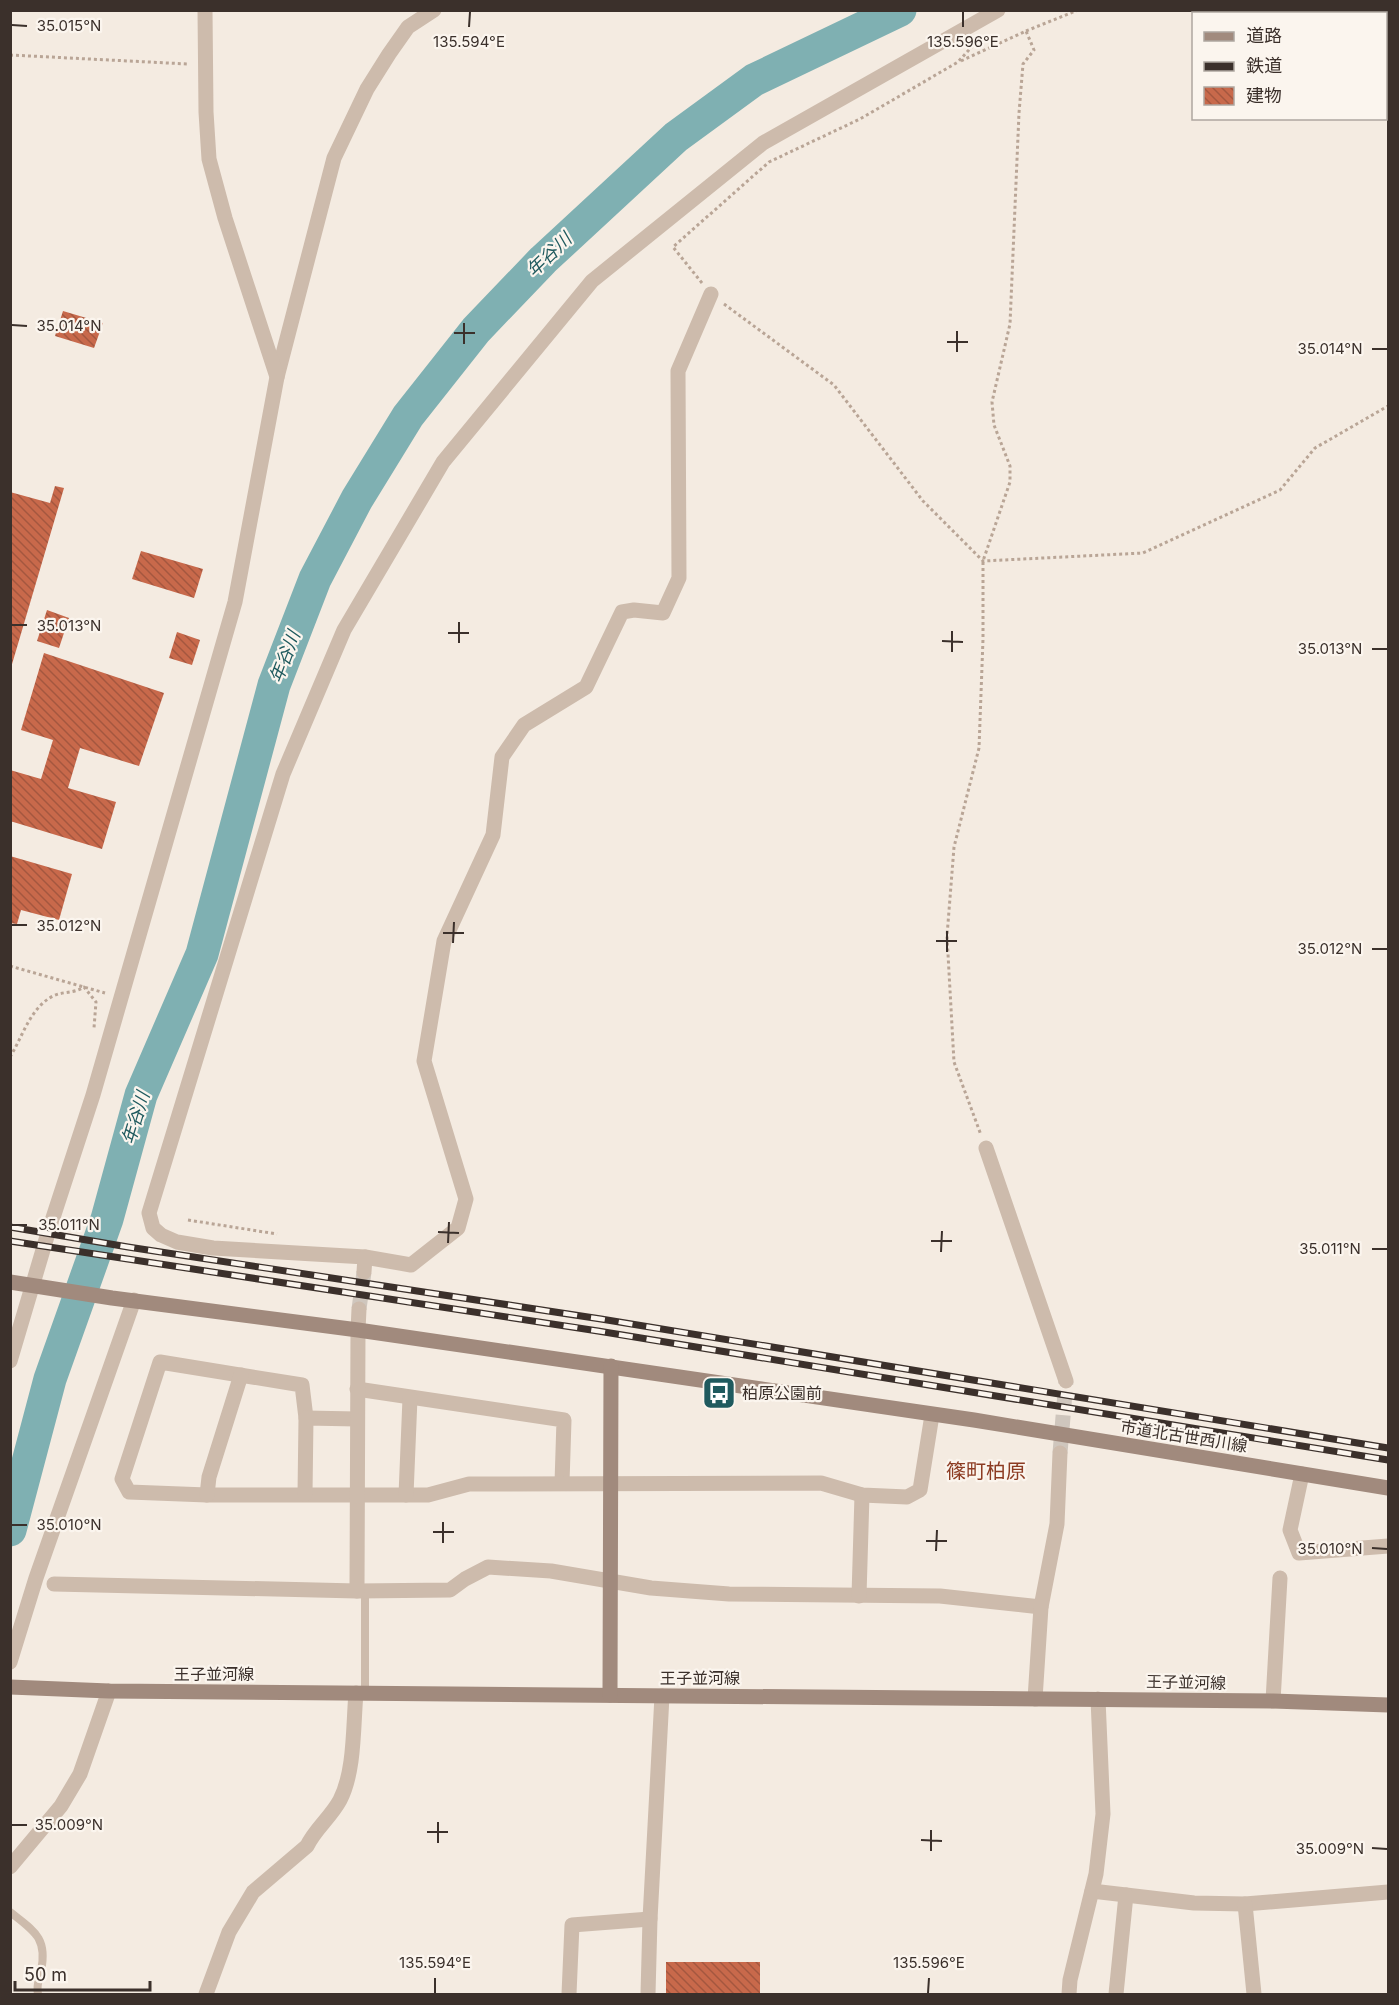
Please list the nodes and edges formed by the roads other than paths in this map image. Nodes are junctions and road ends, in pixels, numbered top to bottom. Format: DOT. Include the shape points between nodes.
graph roads {
  1 [pos="205,10"];
  2 [pos="404,10"];
  3 [pos="434,10"];
  4 [pos="998,10"];
  5 [pos="408,27"];
  6 [pos="711,294"];
  7 [pos="277,377"];
  8 [pos="986,1148"];
  9 [pos="10,1282"];
  10 [pos="33,1286"];
  11 [pos="134,1300"];
  12 [pos="359,1309"];
  13 [pos="358,1330"];
  14 [pos="10,1361"];
  15 [pos="611,1366"];
  16 [pos="241,1375"];
  17 [pos="1066,1381"];
  18 [pos="357,1389"];
  19 [pos="410,1398"];
  20 [pos="932,1414"];
  21 [pos="306,1418"];
  22 [pos="357,1419"];
  23 [pos="1060,1453"];
  24 [pos="1302,1474"];
  25 [pos="562,1483"];
  26 [pos="610,1483"];
  27 [pos="1389,1488"];
  28 [pos="305,1494"];
  29 [pos="357,1494"];
  30 [pos="207,1495"];
  31 [pos="406,1495"];
  32 [pos="862,1495"];
  33 [pos="1389,1546"];
  34 [pos="1280,1578"];
  35 [pos="610,1581"];
  36 [pos="54,1584"];
  37 [pos="361,1591"];
  38 [pos="859,1596"];
  39 [pos="1041,1607"];
  40 [pos="10,1662"];
  41 [pos="10,1687"];
  42 [pos="109,1691"];
  43 [pos="360,1693"];
  44 [pos="610,1695"];
  45 [pos="662,1696"];
  46 [pos="1035,1698"];
  47 [pos="1098,1699"];
  48 [pos="1273,1701"];
  49 [pos="1389,1706"];
  50 [pos="10,1867"];
  51 [pos="1092,1891"];
  52 [pos="1389,1892"];
  53 [pos="1126,1895"];
  54 [pos="1245,1904"];
  55 [pos="10,1912"];
  56 [pos="650,1919"];
  57 [pos="38,1995"];
  58 [pos="206,1995"];
  59 [pos="568,1995"];
  60 [pos="648,1995"];
  61 [pos="1069,1995"];
  62 [pos="1116,1995"];
  63 [pos="1254,1995"];
  1 -- 7 [label="street" via="209,159"];
  2 -- 5 [label="street"];
  3 -- 5 [label="street"];
  4 -- 6 [label="street" via="763,143 592,281 443,462 344,630 283,774 149,1213 153,1228 161,1235 213,1248 364,1265 411,1264 458,1228 466,1199 424,1061 444,941 493,835 502,757 524,725 586,687 622,612 663,613 679,578 678,371"];
  5 -- 7 [label="street" via="367,89 334,158"];
  7 -- 10 [label="street" via="235,602 93,1095"];
  8 -- 17 [label="street"];
  9 -- 10 [label="street, 市道北古世西川線"];
  10 -- 11 [label="street, 市道北古世西川線"];
  10 -- 14 [label="street"];
  11 -- 13 [label="street, 市道北古世西川線"];
  11 -- 40 [label="street"];
  12 -- 13 [label="street"];
  13 -- 15 [label="street, 市道北古世西川線"];
  13 -- 18 [label="street"];
  15 -- 20 [label="street, 市道北古世西川線"];
  15 -- 26 [label="street"];
  16 -- 21 [label="street" via="302,1385"];
  16 -- 30 [label="street"];
  16 -- 30 [label="street" via="160,1362 122,1479 129,1492"];
  18 -- 19 [label="street"];
  18 -- 22 [label="street"];
  19 -- 25 [label="street" via="564,1419"];
  19 -- 31 [label="street"];
  20 -- 24 [label="street, 市道北古世西川線"];
  20 -- 32 [label="street" via="920,1490 907,1497"];
  21 -- 22 [label="street"];
  21 -- 28 [label="street"];
  22 -- 29 [label="street"];
  23 -- 39 [label="street" via="1057,1524"];
  24 -- 27 [label="street, 市道北古世西川線"];
  24 -- 33 [label="street" via="1290,1530 1299,1553"];
  25 -- 26 [label="street"];
  25 -- 31 [label="street" via="469,1484 428,1495"];
  26 -- 32 [label="street" via="821,1483"];
  26 -- 35 [label="street"];
  28 -- 29 [label="street"];
  28 -- 30 [label="street"];
  29 -- 31 [label="street"];
  29 -- 37 [label="street"];
  32 -- 38 [label="street"];
  34 -- 48 [label="street"];
  35 -- 37 [label="street" via="551,1571 488,1567 450,1590"];
  35 -- 38 [label="street" via="729,1594"];
  35 -- 44 [label="street"];
  36 -- 37 [label="street"];
  37 -- 43 [label="lane"];
  38 -- 39 [label="street" via="940,1596"];
  39 -- 46 [label="street"];
  41 -- 42 [label="street, 王子並河線"];
  42 -- 43 [label="street, 王子並河線"];
  42 -- 50 [label="street" via="80,1774 61,1806"];
  43 -- 44 [label="street, 王子並河線"];
  43 -- 58 [label="street" via="348,1782 339,1802 307,1846 253,1892 229,1932"];
  44 -- 45 [label="street, 王子並河線"];
  45 -- 46 [label="street, 王子並河線"];
  45 -- 56 [label="street"];
  46 -- 47 [label="street, 王子並河線"];
  47 -- 48 [label="street, 王子並河線"];
  47 -- 51 [label="street" via="1103,1814"];
  48 -- 49 [label="street, 王子並河線"];
  51 -- 53 [label="street"];
  51 -- 61 [label="street"];
  52 -- 54 [label="street"];
  53 -- 54 [label="street"];
  53 -- 62 [label="street"];
  54 -- 63 [label="street"];
  55 -- 57 [label="lane" via="40,1938 44,1958"];
  56 -- 59 [label="street" via="572,1925"];
  56 -- 60 [label="street"];
}
